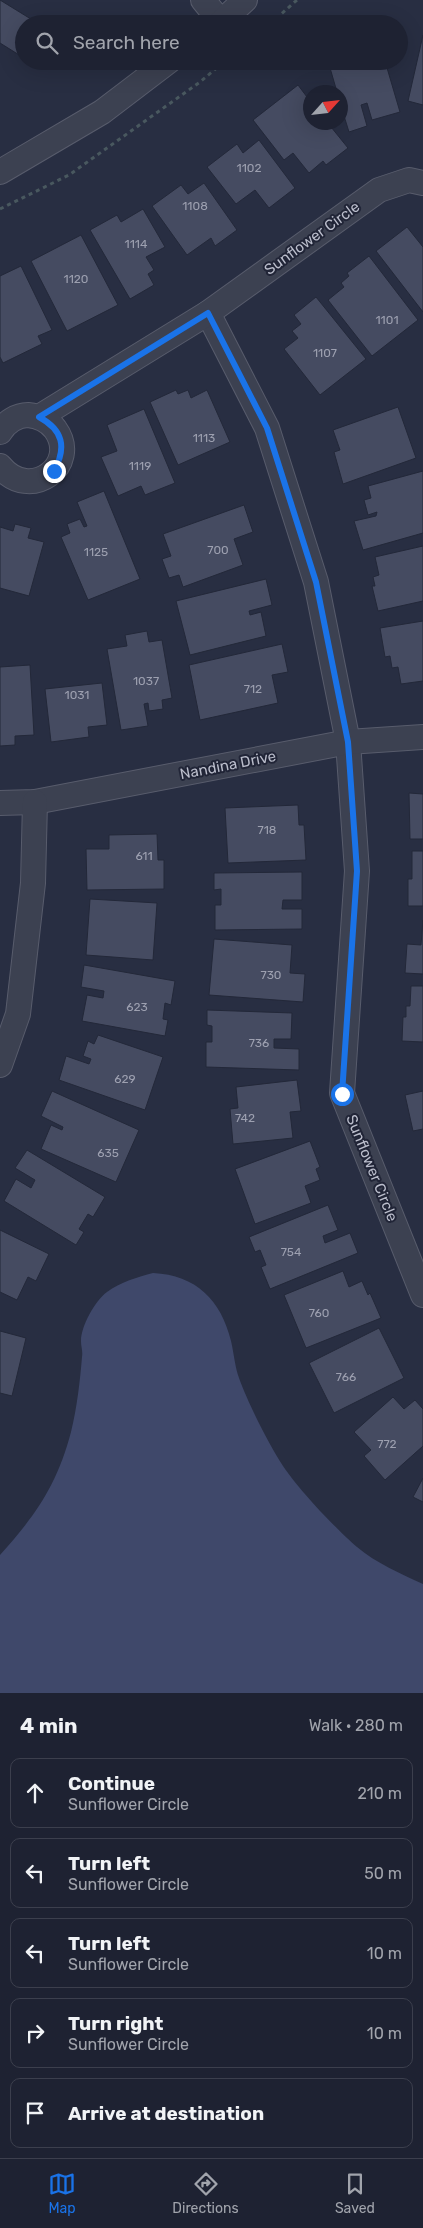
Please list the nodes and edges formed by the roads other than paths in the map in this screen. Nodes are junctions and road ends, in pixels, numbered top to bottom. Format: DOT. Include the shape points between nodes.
graph roads {
  1 [pos="203,0"];
  2 [pos="245,0"];
  3 [pos="214,15"];
  4 [pos="229,15"];
  5 [pos="157,70"];
  6 [pos="0,172"];
  7 [pos="423,183"];
  8 [pos="208,313"];
  9 [pos="39,417"];
  10 [pos="0,432"];
  11 [pos="0,466"];
  12 [pos="423,737"];
  13 [pos="348,742"];
  14 [pos="35,802"];
  15 [pos="0,803"];
  16 [pos="0,1065"];
  17 [pos="423,1295"];
  1 -- 3 [label="street"];
  2 -- 4 [label="street"];
  5 -- 6 [label="street" via="102,112"];
  7 -- 8 [label="street, Sunflower Circle" via="409,180 379,190"];
  8 -- 9 [label="street, Sunflower Circle"];
  8 -- 13 [label="street, Sunflower Circle" via="267,428 316,582"];
  9 -- 10 [label="street" via="13,418"];
  9 -- 11 [label="street" via="50,423 62,446 54,471 44,479 31,482 6,474"];
  12 -- 13 [label="street, Nandina Drive"];
  13 -- 14 [label="street, Nandina Drive"];
  13 -- 17 [label="street, Sunflower Circle" via="357,871 342,1094"];
  14 -- 15 [label="street, Nandina Drive"];
  14 -- 16 [label="street" via="33,883 18,1014"];
}
